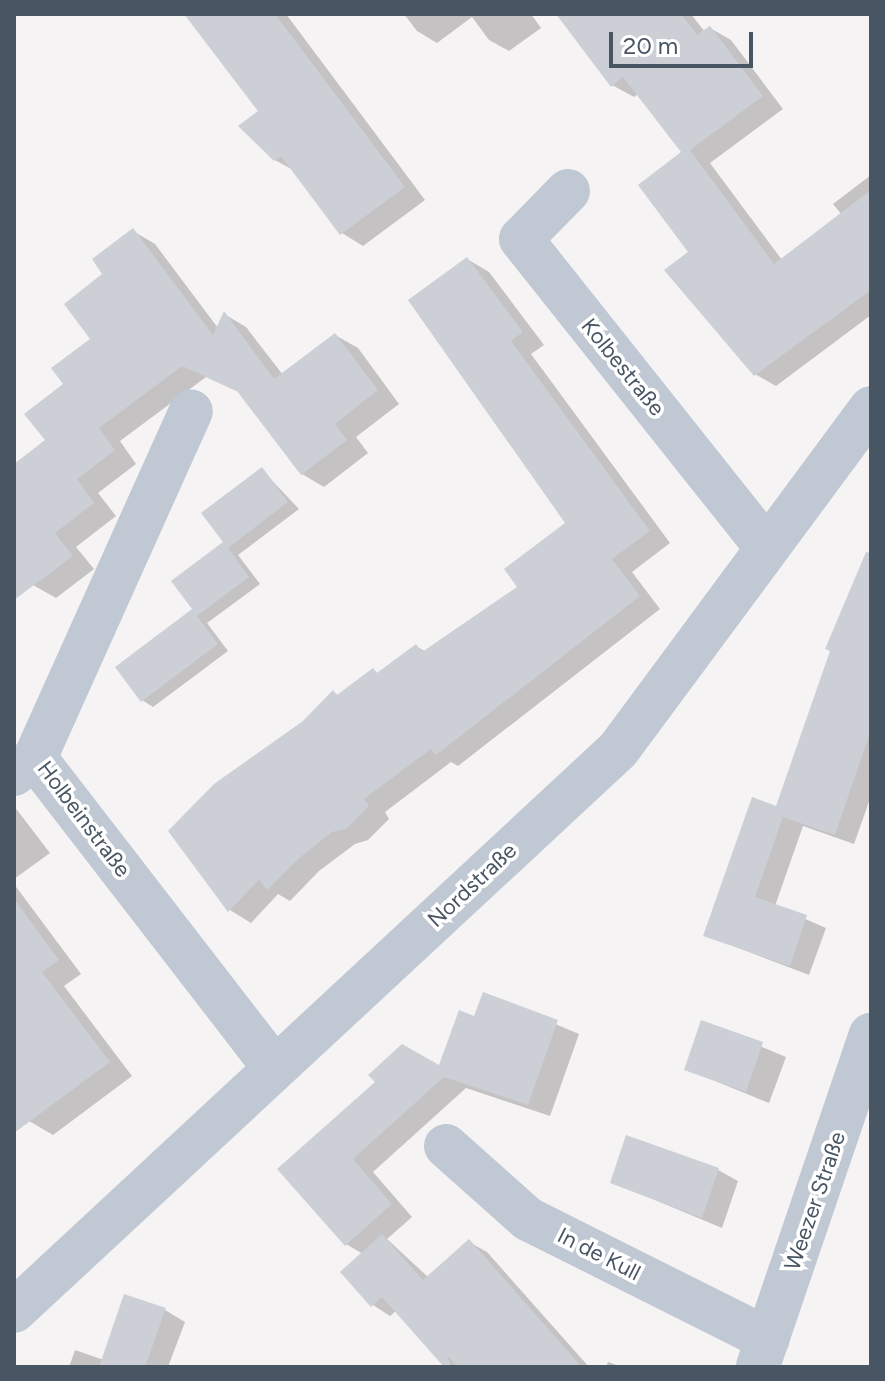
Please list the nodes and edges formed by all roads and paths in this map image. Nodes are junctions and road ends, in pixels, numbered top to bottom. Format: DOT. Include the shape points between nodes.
graph roads {
  1 [pos="568,191"];
  2 [pos="871,408"];
  3 [pos="191,411"];
  4 [pos="767,548"];
  5 [pos="25,766"];
  6 [pos="871,1035"];
  7 [pos="275,1068"];
  8 [pos="446,1146"];
  9 [pos="14,1311"];
  10 [pos="763,1353"];
  1 -- 4 [label="street, Kolbestraße" via="521,239"];
  2 -- 4 [label="street, Nordstraße"];
  3 -- 5 [label="street, Holbeinstraße"];
  4 -- 7 [label="street, Nordstraße" via="618,750"];
  5 -- 7 [label="street, Holbeinstraße"];
  6 -- 10 [label="street, Weezer Straße"];
  7 -- 9 [label="street, Nordstraße"];
  8 -- 10 [label="street, In de Kull" via="528,1219"];
}
